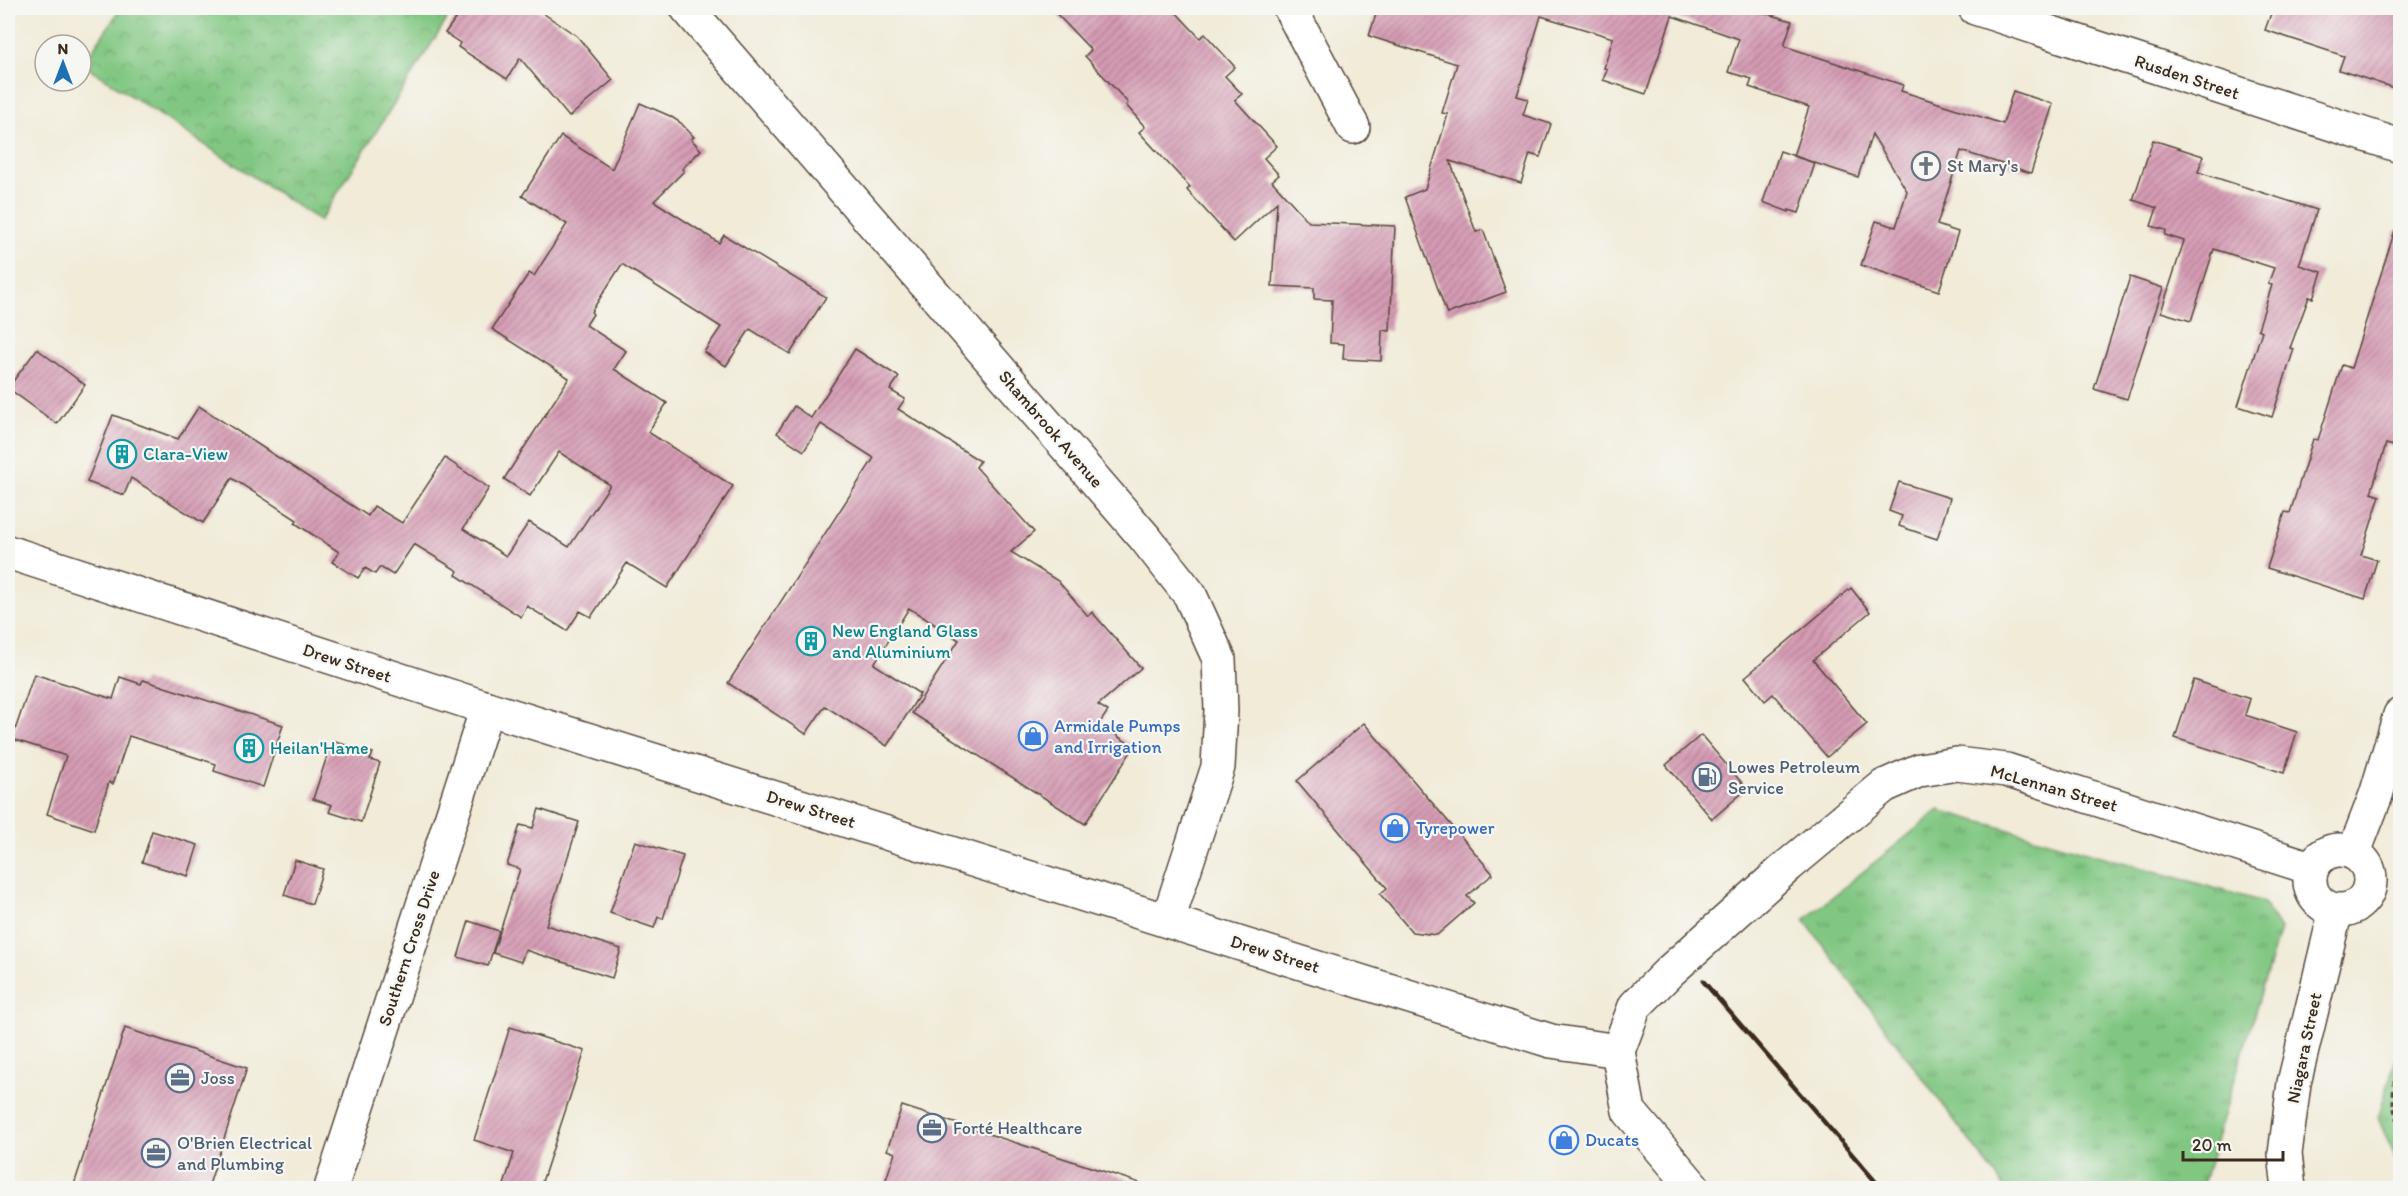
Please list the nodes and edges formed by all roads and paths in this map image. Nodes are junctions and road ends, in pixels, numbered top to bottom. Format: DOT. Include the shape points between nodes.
graph roads {
  1 [pos="687,8"];
  2 [pos="1288,8"];
  3 [pos="1975,8"];
  4 [pos="1353,127"];
  5 [pos="2400,146"];
  6 [pos="8,552"];
  7 [pos="487,708"];
  8 [pos="2400,715"];
  9 [pos="2354,852"];
  10 [pos="2312,868"];
  11 [pos="2336,910"];
  12 [pos="1168,920"];
  13 [pos="1618,1051"];
  14 [pos="2400,1064"];
  15 [pos="2400,1122"];
  16 [pos="332,1188"];
  17 [pos="1694,1188"];
  18 [pos="2289,1188"];
  1 -- 12 [label="street, Shambrook Avenue" via="1139,530 1190,595 1219,659 1218,768"];
  2 -- 4 [label="street"];
  3 -- 5 [label="street, Rusden Street"];
  6 -- 7 [label="street, Drew Street"];
  7 -- 12 [label="street, Drew Street"];
  7 -- 16 [label="street, Southern Cross Drive"];
  8 -- 9 [label="street"];
  9 -- 10 [label="street" via="2344,849 2325,853"];
  9 -- 11 [label="street" via="2370,870 2371,883 2367,895 2354,907"];
  10 -- 11 [label="street" via="2309,881 2313,895 2323,906"];
  10 -- 13 [label="street, McLennan Street" via="2006,770 1957,764 1920,770 1884,786 1670,971 1635,1006"];
  11 -- 18 [label="street, Niagara Street" via="2294,1083 2285,1154"];
  12 -- 13 [label="street, Drew Street" via="1551,1041"];
  13 -- 17 [label="street" via="1629,1111"];
  14 -- 15 [label="path" via="2394,1080 2395,1116"];
}
